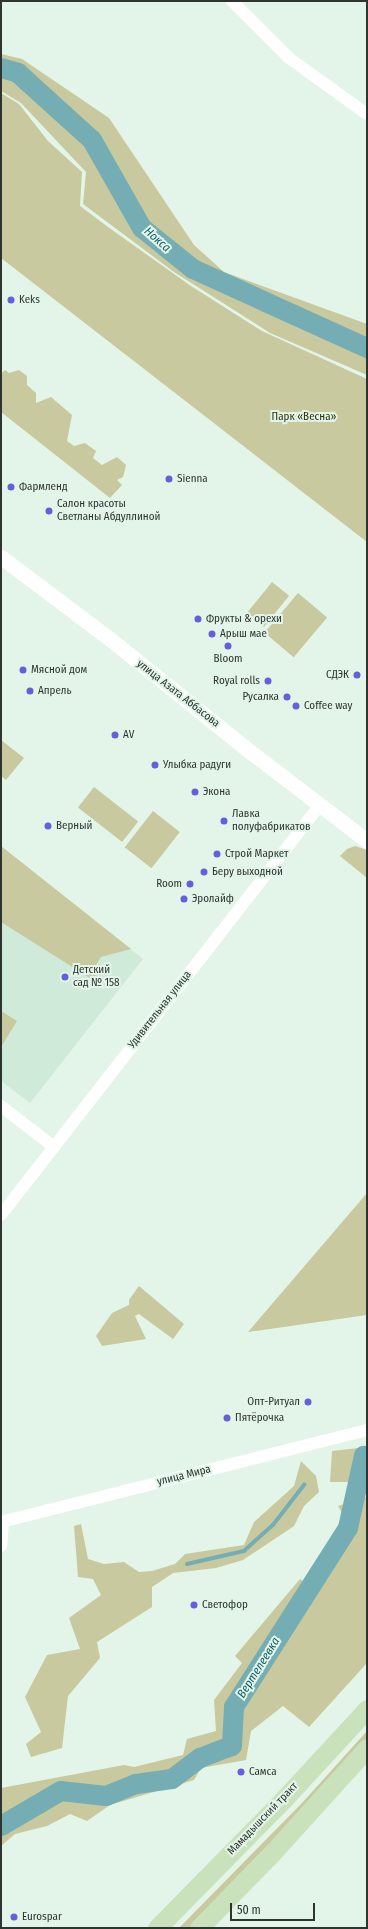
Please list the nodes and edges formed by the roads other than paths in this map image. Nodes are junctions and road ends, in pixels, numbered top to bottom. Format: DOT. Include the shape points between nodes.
graph roads {
  1 [pos="232,1"];
  2 [pos="367,114"];
  3 [pos="1,557"];
  4 [pos="320,805"];
  5 [pos="367,841"];
  6 [pos="1,1106"];
  7 [pos="54,1147"];
  8 [pos="1,1215"];
  9 [pos="367,1430"];
  10 [pos="2,1522"];
  11 [pos="1,1546"];
  12 [pos="367,1708"];
  13 [pos="367,1748"];
  14 [pos="157,1928"];
  15 [pos="199,1928"];
  1 -- 2 [label="street" via="289,58"];
  3 -- 4 [label="street, улица Азата Аббасова" via="110,638"];
  4 -- 5 [label="street, улица Азата Аббасова"];
  4 -- 7 [label="street, Удивительная улица"];
  6 -- 7 [label="street"];
  7 -- 8 [label="street, Удивительная улица"];
  9 -- 10 [label="street, улица Мира"];
  10 -- 11 [label="street"];
  12 -- 14 [label="main road, Мамадышский тракт" via="282,1801"];
  13 -- 15 [label="main road" via="274,1851"];
}
